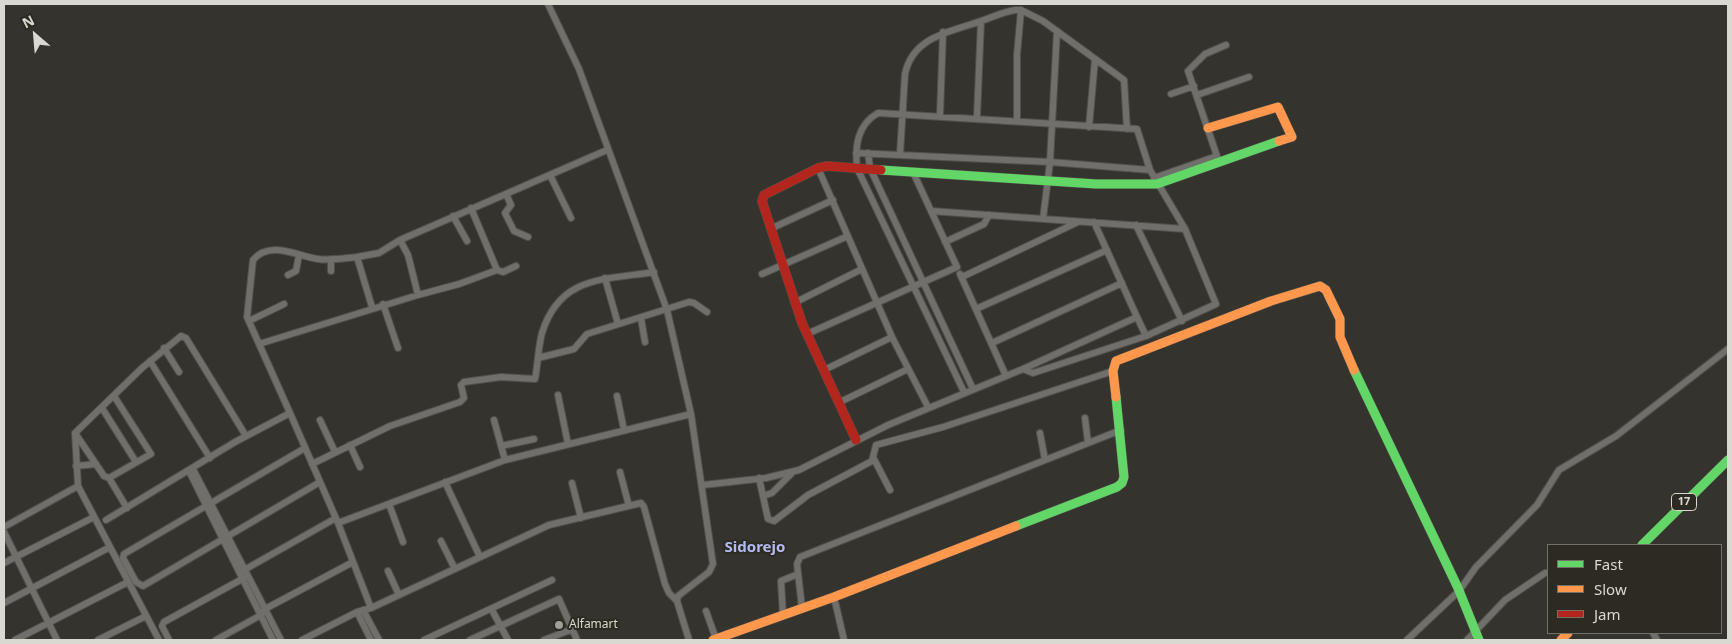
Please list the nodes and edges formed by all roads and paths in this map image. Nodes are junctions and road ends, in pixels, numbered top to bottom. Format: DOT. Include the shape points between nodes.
graph roads {
  1 [pos="548,4"];
  2 [pos="1021,10"];
  3 [pos="982,21"];
  4 [pos="1058,31"];
  5 [pos="943,32"];
  6 [pos="1226,45"];
  7 [pos="1095,59"];
  8 [pos="1249,77"];
  9 [pos="1194,86"];
  10 [pos="1171,94"];
  11 [pos="1196,95"];
  12 [pos="904,114"];
  13 [pos="940,115"];
  14 [pos="977,117"];
  15 [pos="1017,120"];
  16 [pos="1053,124"];
  17 [pos="1089,127"];
  18 [pos="1127,128"];
  19 [pos="1208,128"];
  20 [pos="607,150"];
  21 [pos="856,152"];
  22 [pos="868,153"];
  23 [pos="900,154"];
  24 [pos="1218,159"];
  25 [pos="1050,162"];
  26 [pos="818,168"];
  27 [pos="857,168"];
  28 [pos="870,168"];
  29 [pos="1150,170"];
  30 [pos="913,172"];
  31 [pos="550,175"];
  32 [pos="1049,179"];
  33 [pos="1155,181"];
  34 [pos="506,194"];
  35 [pos="833,200"];
  36 [pos="471,208"];
  37 [pos="931,211"];
  38 [pos="989,215"];
  39 [pos="454,216"];
  40 [pos="571,218"];
  41 [pos="1043,219"];
  42 [pos="1080,221"];
  43 [pos="1094,222"];
  44 [pos="1136,224"];
  45 [pos="770,229"];
  46 [pos="1185,229"];
  47 [pos="528,236"];
  48 [pos="848,236"];
  49 [pos="398,241"];
  50 [pos="467,241"];
  51 [pos="945,242"];
  52 [pos="1107,250"];
  53 [pos="299,255"];
  54 [pos="357,257"];
  55 [pos="331,259"];
  56 [pos="782,265"];
  57 [pos="516,266"];
  58 [pos="957,267"];
  59 [pos="862,269"];
  60 [pos="497,270"];
  61 [pos="654,270"];
  62 [pos="330,271"];
  63 [pos="762,274"];
  64 [pos="288,275"];
  65 [pos="962,277"];
  66 [pos="605,278"];
  67 [pos="1122,283"];
  68 [pos="923,284"];
  69 [pos="915,287"];
  70 [pos="416,296"];
  71 [pos="794,303"];
  72 [pos="878,303"];
  73 [pos="284,304"];
  74 [pos="383,304"];
  75 [pos="372,307"];
  76 [pos="976,309"];
  77 [pos="667,310"];
  78 [pos="706,312"];
  79 [pos="1137,317"];
  80 [pos="641,318"];
  81 [pos="249,321"];
  82 [pos="1182,321"];
  83 [pos="618,324"];
  84 [pos="807,334"];
  85 [pos="1146,336"];
  86 [pos="892,337"];
  87 [pos="645,342"];
  88 [pos="992,343"];
  89 [pos="259,344"];
  90 [pos="164,348"];
  91 [pos="398,348"];
  92 [pos="1728,349"];
  93 [pos="538,358"];
  94 [pos="150,361"];
  95 [pos="908,369"];
  96 [pos="1022,369"];
  97 [pos="824,370"];
  98 [pos="1113,371"];
  99 [pos="179,372"];
  100 [pos="1006,376"];
  101 [pos="972,389"];
  102 [pos="964,392"];
  103 [pos="558,395"];
  104 [pos="114,396"];
  105 [pos="617,396"];
  106 [pos="838,403"];
  107 [pos="928,407"];
  108 [pos="102,408"];
  109 [pos="290,413"];
  110 [pos="690,414"];
  111 [pos="1084,418"];
  112 [pos="320,420"];
  113 [pos="494,420"];
  114 [pos="624,430"];
  115 [pos="1121,430"];
  116 [pos="873,432"];
  117 [pos="75,433"];
  118 [pos="1040,433"];
  119 [pos="246,436"];
  120 [pos="534,439"];
  121 [pos="856,440"];
  122 [pos="1088,443"];
  123 [pos="350,444"];
  124 [pos="568,444"];
  125 [pos="876,445"];
  126 [pos="502,446"];
  127 [pos="305,448"];
  128 [pos="335,452"];
  129 [pos="210,458"];
  130 [pos="874,459"];
  131 [pos="506,460"];
  132 [pos="1045,460"];
  133 [pos="1728,460"];
  134 [pos="136,462"];
  135 [pos="96,464"];
  136 [pos="312,464"];
  137 [pos="76,466"];
  138 [pos="360,467"];
  139 [pos="191,470"];
  140 [pos="1728,470"];
  141 [pos="620,472"];
  142 [pos="793,472"];
  143 [pos="109,478"];
  144 [pos="759,478"];
  145 [pos="320,482"];
  146 [pos="445,482"];
  147 [pos="572,483"];
  148 [pos="702,485"];
  149 [pos="78,486"];
  150 [pos="890,490"];
  151 [pos="763,496"];
  152 [pos="208,503"];
  153 [pos="389,504"];
  154 [pos="629,506"];
  155 [pos="127,508"];
  156 [pos="94,516"];
  157 [pos="581,518"];
  158 [pos="106,520"];
  159 [pos="337,520"];
  160 [pos="4,527"];
  161 [pos="4,532"];
  162 [pos="224,537"];
  163 [pos="441,541"];
  164 [pos="403,542"];
  165 [pos="1643,544"];
  166 [pos="1653,544"];
  167 [pos="110,547"];
  168 [pos="16,557"];
  169 [pos="480,557"];
  170 [pos="353,562"];
  171 [pos="4,563"];
  172 [pos="455,569"];
  173 [pos="244,570"];
  174 [pos="388,571"];
  175 [pos="1545,573"];
  176 [pos="798,574"];
  177 [pos="245,578"];
  178 [pos="552,580"];
  179 [pos="128,582"];
  180 [pos="1457,587"];
  181 [pos="31,588"];
  182 [pos="400,595"];
  183 [pos="834,596"];
  184 [pos="677,601"];
  185 [pos="4,603"];
  186 [pos="371,608"];
  187 [pos="802,608"];
  188 [pos="265,609"];
  189 [pos="492,610"];
  190 [pos="360,611"];
  191 [pos="706,611"];
  192 [pos="261,615"];
  193 [pos="783,615"];
  194 [pos="146,616"];
  195 [pos="48,622"];
  196 [pos="500,626"];
  197 [pos="573,629"];
  198 [pos="1477,636"];
  199 [pos="15,640"];
  200 [pos="57,640"];
  201 [pos="98,640"];
  202 [pos="159,640"];
  203 [pos="169,640"];
  204 [pos="216,640"];
  205 [pos="274,640"];
  206 [pos="281,640"];
  207 [pos="302,640"];
  208 [pos="371,640"];
  209 [pos="379,640"];
  210 [pos="424,640"];
  211 [pos="470,640"];
  212 [pos="508,640"];
  213 [pos="544,640"];
  214 [pos="577,640"];
  215 [pos="689,640"];
  216 [pos="715,640"];
  217 [pos="844,640"];
  218 [pos="1407,640"];
  219 [pos="1467,640"];
  1 -- 20 [label="street" via="579,69"];
  2 -- 3 [label="street"];
  2 -- 4 [label="street"];
  2 -- 15 [label="street"];
  3 -- 5 [label="street"];
  3 -- 14 [label="street"];
  4 -- 7 [label="street"];
  4 -- 16 [label="street"];
  5 -- 12 [label="street" via="922,45 906,69"];
  5 -- 13 [label="street"];
  6 -- 9 [label="street" via="1205,54 1189,69"];
  7 -- 17 [label="street"];
  7 -- 18 [label="street" via="1125,82"];
  8 -- 11 [label="street"];
  9 -- 10 [label="street"];
  9 -- 11 [label="street"];
  11 -- 19 [label="street"];
  12 -- 13 [label="street"];
  12 -- 21 [label="street" via="875,114 858,134"];
  12 -- 23 [label="street"];
  13 -- 14 [label="street"];
  14 -- 15 [label="street"];
  15 -- 16 [label="street"];
  16 -- 17 [label="street"];
  16 -- 25 [label="street"];
  17 -- 18 [label="street"];
  18 -- 29 [label="street" via="1138,131"];
  19 -- 24 [label="street"];
  19 -- 24 [label="main road" via="1278,107 1292,135 1292,139 1286,141"];
  20 -- 31 [label="street"];
  20 -- 61 [label="street"];
  21 -- 22 [label="street"];
  21 -- 27 [label="street"];
  22 -- 23 [label="street"];
  22 -- 28 [label="street"];
  23 -- 25 [label="street"];
  24 -- 33 [label="main road"];
  25 -- 29 [label="street"];
  25 -- 32 [label="street"];
  26 -- 27 [label="main road"];
  26 -- 35 [label="street"];
  26 -- 45 [label="main road" via="764,195 762,201"];
  27 -- 28 [label="main road"];
  27 -- 69 [label="street"];
  28 -- 30 [label="main road"];
  28 -- 68 [label="street"];
  29 -- 33 [label="street"];
  30 -- 32 [label="main road"];
  30 -- 37 [label="street"];
  31 -- 34 [label="street"];
  31 -- 40 [label="street"];
  32 -- 33 [label="main road" via="1132,186"];
  32 -- 41 [label="street"];
  33 -- 46 [label="street"];
  34 -- 36 [label="street"];
  34 -- 47 [label="street" via="510,205 506,214 514,232"];
  35 -- 45 [label="street"];
  35 -- 48 [label="street"];
  36 -- 39 [label="street"];
  36 -- 60 [label="street"];
  37 -- 38 [label="street"];
  37 -- 51 [label="street"];
  38 -- 41 [label="street"];
  38 -- 51 [label="street" via="984,224"];
  39 -- 49 [label="street"];
  39 -- 50 [label="street"];
  41 -- 42 [label="street"];
  42 -- 43 [label="street"];
  42 -- 65 [label="street"];
  43 -- 44 [label="street"];
  43 -- 52 [label="street"];
  44 -- 46 [label="street"];
  44 -- 82 [label="street"];
  45 -- 56 [label="main road"];
  46 -- 82 [label="street" via="1216,302"];
  48 -- 56 [label="street"];
  48 -- 59 [label="street"];
  49 -- 54 [label="street" via="384,251"];
  49 -- 70 [label="street" via="408,255"];
  51 -- 58 [label="street"];
  52 -- 67 [label="street"];
  52 -- 76 [label="street"];
  53 -- 55 [label="street"];
  53 -- 64 [label="street" via="296,271"];
  53 -- 81 [label="street" via="268,250 253,260"];
  54 -- 55 [label="street"];
  54 -- 75 [label="street"];
  55 -- 62 [label="street"];
  56 -- 63 [label="street"];
  56 -- 71 [label="main road"];
  57 -- 60 [label="street" via="503,272"];
  58 -- 65 [label="street"];
  58 -- 68 [label="street"];
  59 -- 71 [label="street"];
  59 -- 72 [label="street"];
  60 -- 70 [label="street"];
  61 -- 66 [label="street"];
  61 -- 77 [label="street"];
  65 -- 76 [label="street"];
  66 -- 83 [label="street"];
  66 -- 93 [label="street" via="577,286 557,304 542,335"];
  67 -- 79 [label="street"];
  67 -- 88 [label="street"];
  68 -- 69 [label="street"];
  68 -- 101 [label="street"];
  69 -- 72 [label="street"];
  69 -- 102 [label="street"];
  70 -- 74 [label="street"];
  71 -- 84 [label="main road"];
  72 -- 84 [label="street"];
  72 -- 86 [label="street"];
  73 -- 81 [label="street"];
  74 -- 75 [label="street"];
  74 -- 91 [label="street"];
  75 -- 89 [label="street"];
  76 -- 88 [label="street"];
  77 -- 78 [label="street" via="690,302"];
  77 -- 80 [label="street"];
  77 -- 110 [label="street"];
  79 -- 85 [label="street"];
  79 -- 96 [label="street"];
  80 -- 83 [label="street"];
  80 -- 87 [label="street"];
  81 -- 89 [label="street"];
  82 -- 85 [label="street"];
  83 -- 93 [label="street" via="587,334 574,349"];
  84 -- 97 [label="main road"];
  85 -- 96 [label="street" via="1033,373"];
  86 -- 95 [label="street"];
  86 -- 97 [label="street"];
  88 -- 100 [label="street"];
  89 -- 109 [label="street"];
  90 -- 94 [label="street"];
  90 -- 99 [label="street"];
  90 -- 119 [label="street" via="181,336 186,338"];
  92 -- 180 [label="street" via="1616,436 1559,470 1537,505"];
  93 -- 123 [label="street" via="531,378 501,377 464,382 461,385 464,398 460,402 390,426"];
  94 -- 104 [label="street"];
  94 -- 129 [label="street"];
  95 -- 106 [label="street"];
  95 -- 107 [label="street"];
  96 -- 100 [label="street"];
  97 -- 106 [label="main road"];
  98 -- 115 [label="main road"];
  98 -- 125 [label="street" via="943,428"];
  98 -- 180 [label="main road" via="1114,363 1119,359 1271,302 1323,287 1340,318 1340,337 1366,399"];
  100 -- 101 [label="street"];
  101 -- 102 [label="street"];
  102 -- 107 [label="street"];
  103 -- 124 [label="street"];
  104 -- 108 [label="street"];
  104 -- 134 [label="street" via="151,453"];
  105 -- 114 [label="street"];
  106 -- 121 [label="main road"];
  107 -- 116 [label="street"];
  108 -- 117 [label="street"];
  108 -- 134 [label="street"];
  109 -- 119 [label="street"];
  109 -- 127 [label="street"];
  110 -- 114 [label="street"];
  110 -- 148 [label="street"];
  111 -- 122 [label="street"];
  112 -- 128 [label="street"];
  113 -- 126 [label="street"];
  114 -- 124 [label="street"];
  115 -- 122 [label="street"];
  115 -- 183 [label="main road" via="1124,477 1117,487"];
  116 -- 121 [label="street"];
  116 -- 125 [label="street"];
  117 -- 135 [label="street"];
  117 -- 137 [label="street"];
  118 -- 132 [label="street"];
  119 -- 129 [label="street"];
  120 -- 126 [label="street"];
  121 -- 142 [label="street"];
  122 -- 132 [label="street"];
  123 -- 128 [label="street"];
  123 -- 138 [label="street"];
  124 -- 131 [label="street"];
  125 -- 130 [label="street"];
  126 -- 131 [label="street"];
  127 -- 136 [label="street"];
  127 -- 152 [label="street"];
  128 -- 136 [label="street"];
  129 -- 139 [label="street"];
  130 -- 150 [label="street"];
  130 -- 151 [label="street" via="808,495 774,521 768,519"];
  131 -- 146 [label="street"];
  132 -- 176 [label="street" via="800,557"];
  133 -- 165 [label="main road, 17"];
  134 -- 143 [label="street"];
  135 -- 137 [label="street"];
  135 -- 143 [label="street"];
  136 -- 145 [label="street"];
  137 -- 149 [label="street"];
  139 -- 152 [label="street"];
  139 -- 155 [label="street"];
  140 -- 166 [label="main road, 17"];
  141 -- 154 [label="street"];
  142 -- 144 [label="street"];
  142 -- 151 [label="street" via="772,493"];
  143 -- 155 [label="street"];
  144 -- 148 [label="street"];
  144 -- 151 [label="street"];
  145 -- 159 [label="street"];
  145 -- 162 [label="street"];
  146 -- 153 [label="street"];
  146 -- 169 [label="street"];
  147 -- 157 [label="street"];
  148 -- 184 [label="street" via="713,564 709,572 680,593"];
  149 -- 156 [label="street"];
  149 -- 160 [label="street"];
  152 -- 162 [label="street"];
  152 -- 162 [label="street" via="122,558 136,582 142,586"];
  153 -- 159 [label="street"];
  153 -- 164 [label="street"];
  154 -- 157 [label="street"];
  154 -- 184 [label="street" via="643,503 665,584"];
  155 -- 158 [label="street"];
  156 -- 167 [label="street"];
  156 -- 168 [label="street"];
  157 -- 169 [label="street" via="552,524"];
  159 -- 170 [label="street"];
  159 -- 173 [label="street"];
  161 -- 168 [label="street"];
  162 -- 173 [label="street"];
  162 -- 177 [label="street"];
  163 -- 172 [label="street"];
  167 -- 179 [label="street"];
  167 -- 181 [label="street"];
  168 -- 171 [label="street"];
  168 -- 181 [label="street"];
  169 -- 172 [label="street"];
  170 -- 186 [label="street"];
  170 -- 188 [label="street"];
  172 -- 182 [label="street"];
  173 -- 177 [label="street"];
  174 -- 182 [label="street"];
  175 -- 198 [label="street" via="1515,592"];
  176 -- 187 [label="street"];
  176 -- 193 [label="street" via="781,581"];
  177 -- 188 [label="street"];
  177 -- 192 [label="street"];
  177 -- 203 [label="street" via="164,622 162,626"];
  178 -- 189 [label="street"];
  179 -- 194 [label="street"];
  179 -- 195 [label="street"];
  180 -- 198 [label="main road"];
  180 -- 218 [label="street"];
  181 -- 185 [label="street"];
  181 -- 195 [label="street"];
  182 -- 186 [label="street"];
  183 -- 187 [label="main road"];
  183 -- 217 [label="street"];
  184 -- 215 [label="street"];
  186 -- 190 [label="street"];
  187 -- 193 [label="main road"];
  188 -- 192 [label="street"];
  188 -- 206 [label="street"];
  189 -- 196 [label="street"];
  189 -- 210 [label="street"];
  190 -- 207 [label="street"];
  190 -- 208 [label="street"];
  190 -- 209 [label="street"];
  191 -- 216 [label="street"];
  192 -- 204 [label="street"];
  192 -- 205 [label="street"];
  193 -- 216 [label="main road"];
  194 -- 201 [label="street"];
  194 -- 202 [label="street"];
  195 -- 199 [label="street"];
  195 -- 200 [label="street"];
  196 -- 197 [label="street" via="559,599"];
  196 -- 211 [label="street"];
  196 -- 212 [label="street"];
  197 -- 213 [label="street"];
  197 -- 214 [label="street"];
  198 -- 219 [label="street"];
}
